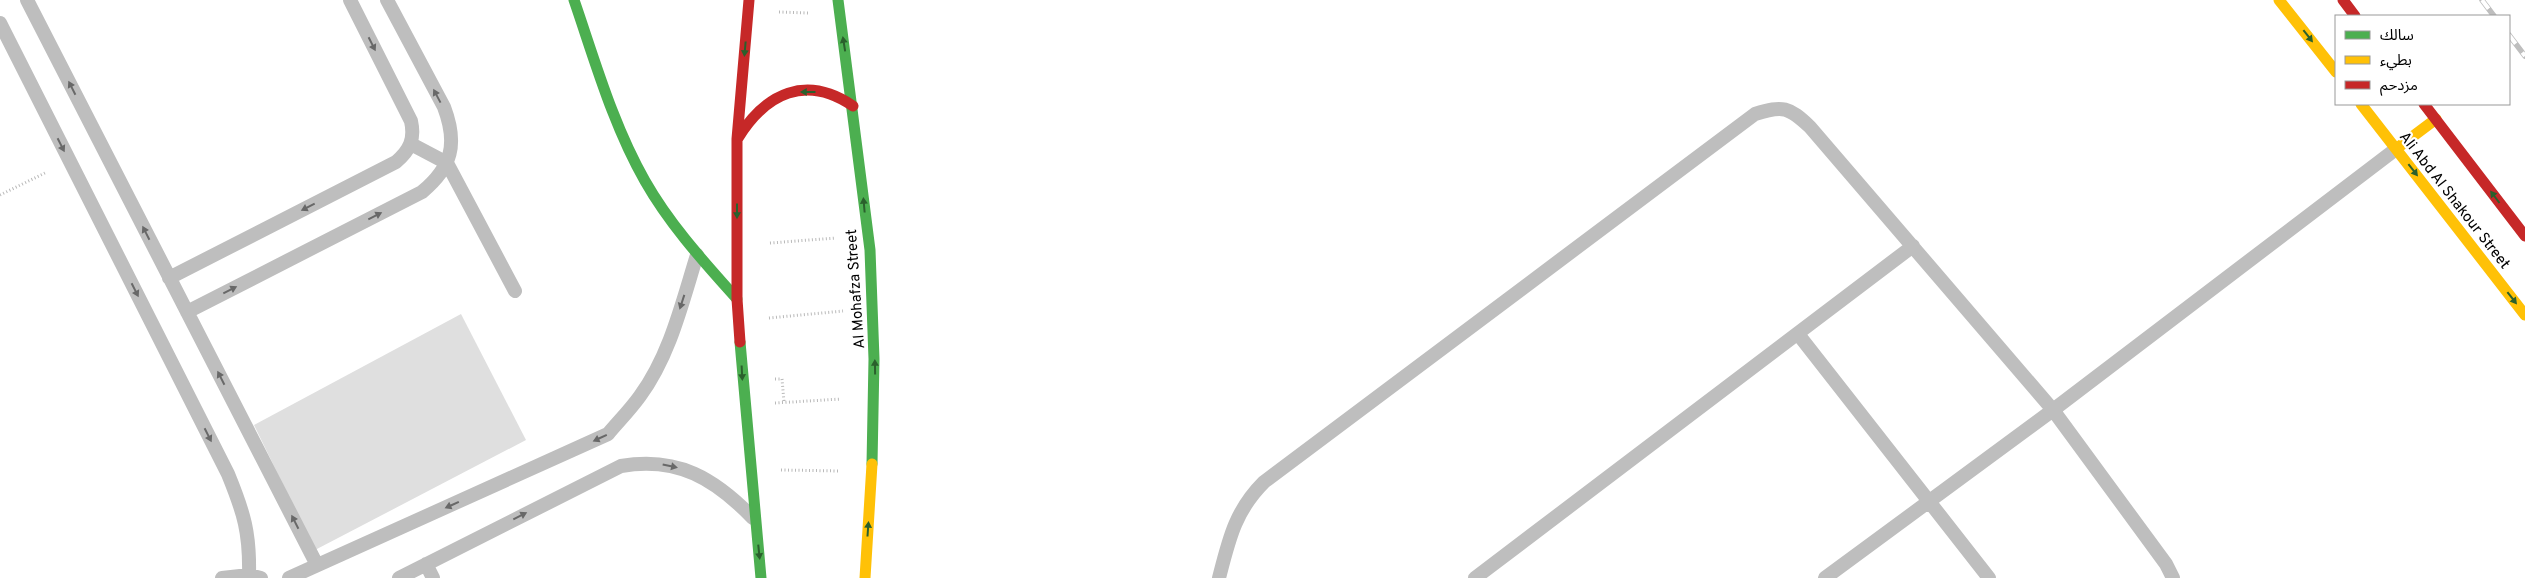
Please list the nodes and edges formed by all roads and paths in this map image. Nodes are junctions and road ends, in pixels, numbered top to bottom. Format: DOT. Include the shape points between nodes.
graph roads {
  1 [pos="27,0"];
  2 [pos="350,0"];
  3 [pos="387,0"];
  4 [pos="574,0"];
  5 [pos="838,0"];
  6 [pos="2280,0"];
  7 [pos="2343,0"];
  8 [pos="749,6"];
  9 [pos="840,14"];
  10 [pos="2355,15"];
  11 [pos="0,23"];
  12 [pos="2335,71"];
  13 [pos="2362,105"];
  14 [pos="2425,105"];
  15 [pos="853,106"];
  16 [pos="2436,119"];
  17 [pos="737,140"];
  18 [pos="412,144"];
  19 [pos="2396,149"];
  20 [pos="70,161"];
  21 [pos="447,163"];
  22 [pos="0,195"];
  23 [pos="867,236"];
  24 [pos="2525,236"];
  25 [pos="737,246"];
  26 [pos="1913,246"];
  27 [pos="697,255"];
  28 [pos="169,278"];
  29 [pos="516,291"];
  30 [pos="737,299"];
  31 [pos="873,308"];
  32 [pos="187,312"];
  33 [pos="2525,316"];
  34 [pos="739,321"];
  35 [pos="1798,334"];
  36 [pos="874,398"];
  37 [pos="744,405"];
  38 [pos="2052,410"];
  39 [pos="751,470"];
  40 [pos="872,471"];
  41 [pos="1929,501"];
  42 [pos="756,521"];
  43 [pos="426,564"];
  44 [pos="317,566"];
  45 [pos="255,577"];
  46 [pos="222,578"];
  47 [pos="288,578"];
  48 [pos="399,578"];
  49 [pos="433,578"];
  50 [pos="761,578"];
  51 [pos="864,578"];
  52 [pos="1219,578"];
  53 [pos="1475,578"];
  54 [pos="1825,578"];
  55 [pos="1989,578"];
  56 [pos="2173,578"];
  28 -- 1 [label="lane, one-way"];
  2 -- 18 [label="lane, one-way" via="411,121 414,132"];
  21 -- 3 [label="lane, one-way" via="452,145 451,125"];
  4 -- 27 [label="main road" via="635,163 667,215"];
  5 -- 9 [label="main road, Al Mohafza Street"];
  6 -- 12 [label="main road, one-way"];
  7 -- 10 [label="main road"];
  8 -- 9 [label="path"];
  8 -- 17 [label="main road, one-way"];
  15 -- 9 [label="main road, Al Mohafza Street, one-way"];
  11 -- 20 [label="lane, one-way"];
  13 -- 19 [label="main road, Ali Abd Al Shakour Street"];
  14 -- 16 [label="main road"];
  15 -- 17 [label="main road, one-way" via="833,94 810,90 786,93 766,103 749,119"];
  23 -- 15 [label="main road, Al Mohafza Street, one-way"];
  16 -- 19 [label="main road"];
  24 -- 16 [label="main road, one-way"];
  17 -- 25 [label="main road, one-way"];
  18 -- 21 [label="lane"];
  18 -- 28 [label="lane, one-way" via="396,162"];
  19 -- 33 [label="main road, Ali Abd Al Shakour Street, one-way"];
  19 -- 38 [label="lane"];
  20 -- 22 [label="path"];
  20 -- 45 [label="lane, one-way" via="228,474 242,509"];
  21 -- 29 [label="lane"];
  32 -- 21 [label="lane, one-way" via="422,192 436,180"];
  23 -- 25 [label="path"];
  23 -- 31 [label="main road, Al Mohafza Street"];
  25 -- 30 [label="main road"];
  26 -- 35 [label="lane"];
  26 -- 38 [label="lane"];
  26 -- 52 [label="lane" via="1795,112 1775,108 1755,114 1264,482 1238,515"];
  27 -- 30 [label="main road"];
  27 -- 44 [label="lane, one-way" via="671,338 656,369 640,396 608,434"];
  28 -- 32 [label="lane"];
  30 -- 34 [label="main road"];
  31 -- 34 [label="path"];
  36 -- 31 [label="main road, Al Mohafza Street, one-way"];
  44 -- 32 [label="lane, one-way"];
  34 -- 37 [label="main road, one-way"];
  35 -- 41 [label="lane"];
  35 -- 53 [label="lane"];
  36 -- 37 [label="path"];
  36 -- 40 [label="main road, Al Mohafza Street"];
  37 -- 39 [label="main road"];
  38 -- 41 [label="lane"];
  38 -- 56 [label="lane" via="2166,564"];
  39 -- 40 [label="path"];
  39 -- 42 [label="main road"];
  51 -- 40 [label="main road, Al Mohafza Street, one-way"];
  41 -- 54 [label="lane"];
  41 -- 55 [label="lane"];
  43 -- 42 [label="lane, one-way" via="621,466 644,462 674,466 704,478 732,497"];
  42 -- 50 [label="main road, one-way"];
  43 -- 48 [label="lane"];
  43 -- 49 [label="lane"];
  44 -- 47 [label="lane"];
  45 -- 46 [label="lane"];
}
